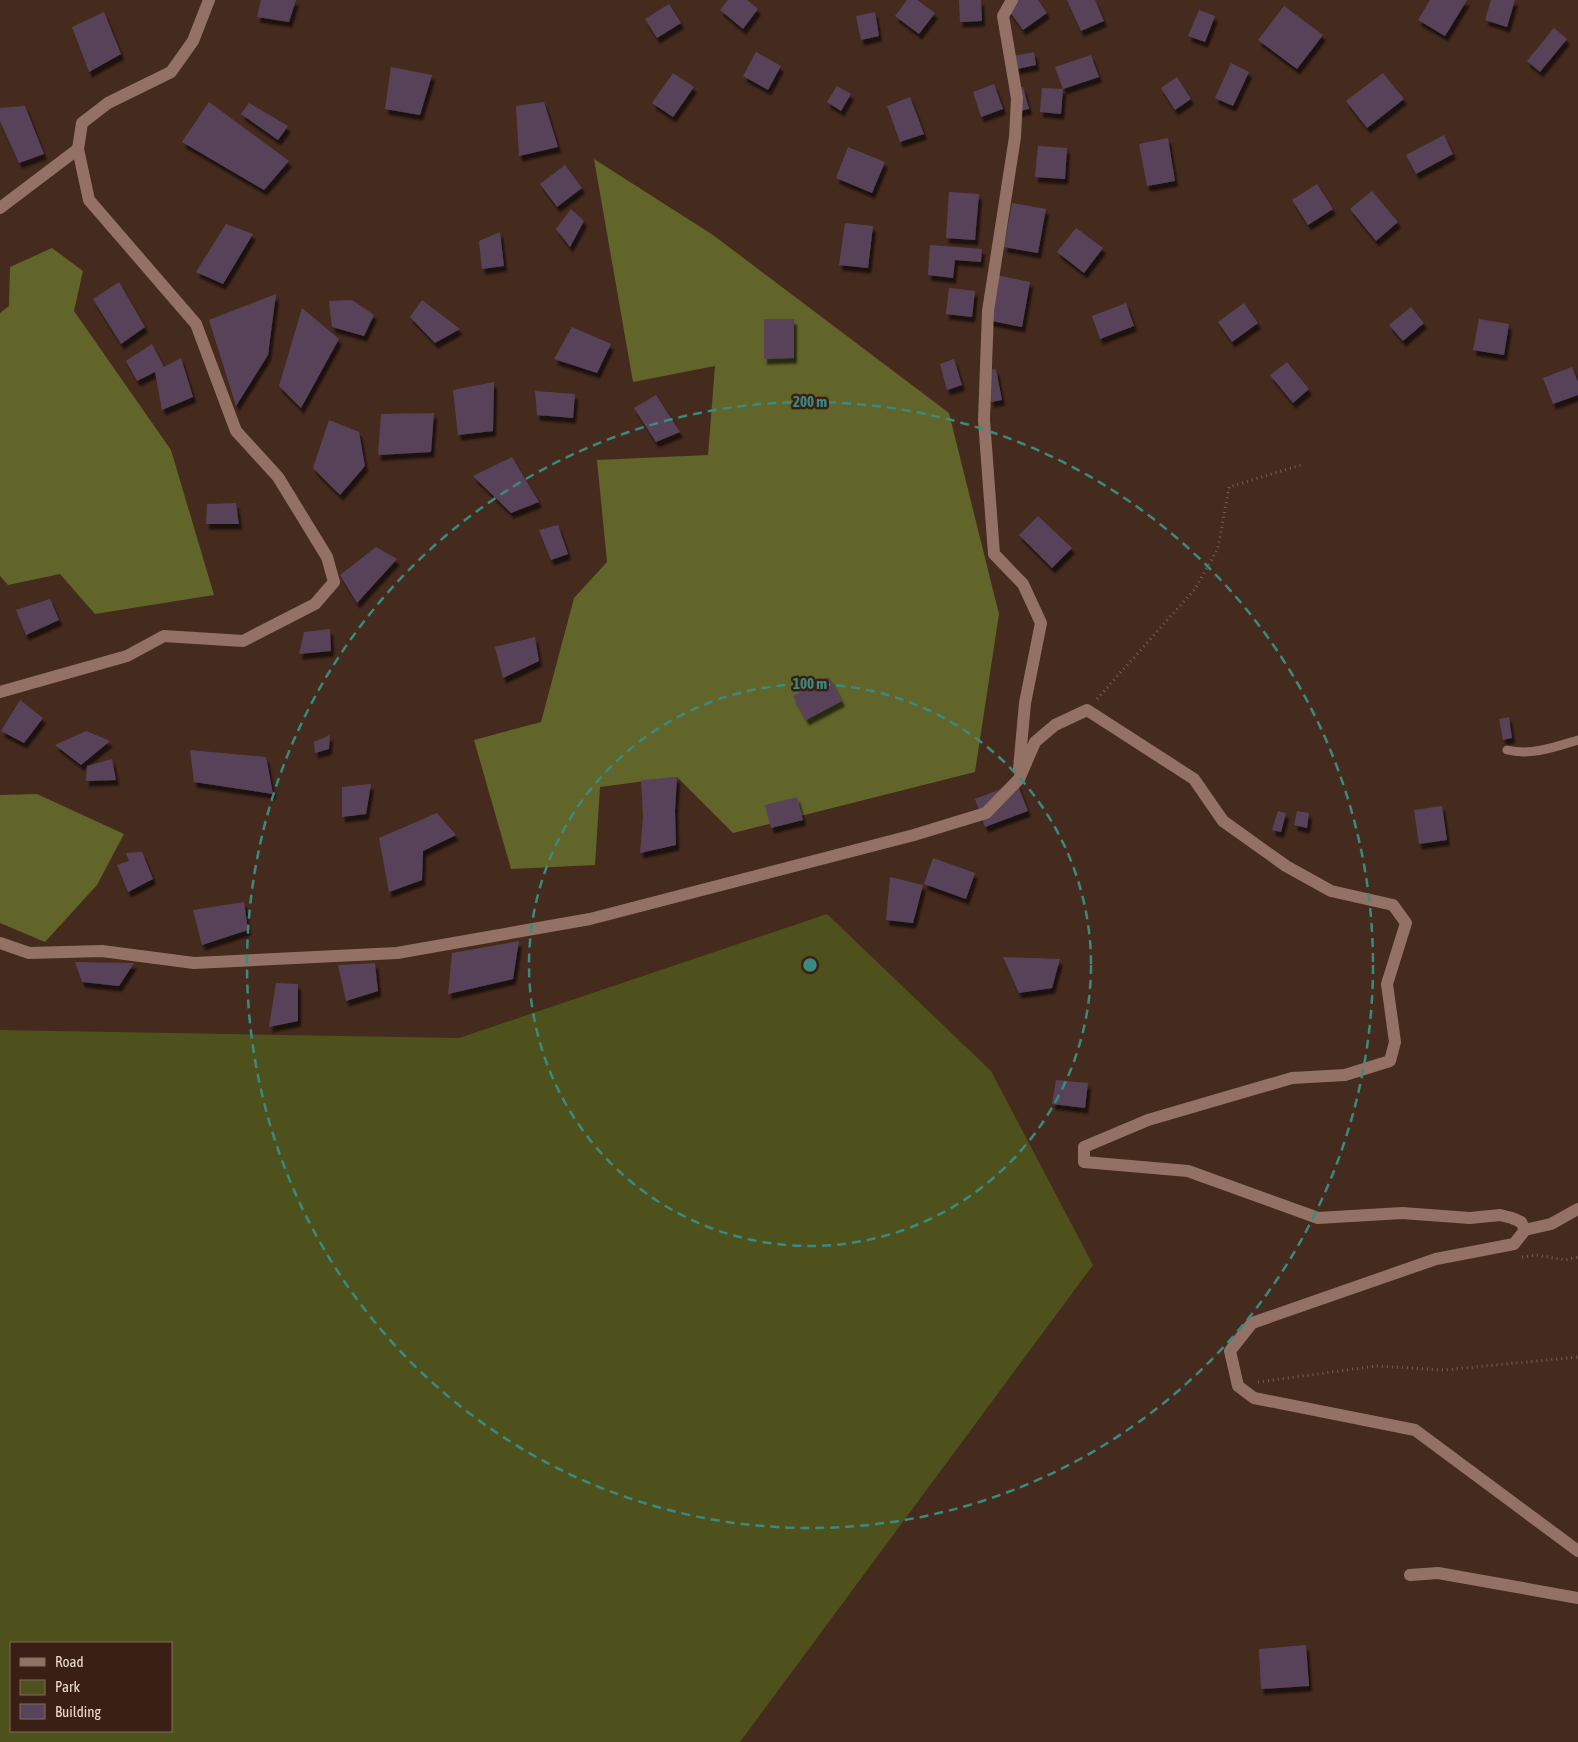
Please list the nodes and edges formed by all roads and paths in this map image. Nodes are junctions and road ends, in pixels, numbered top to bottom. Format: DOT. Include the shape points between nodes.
graph roads {
  1 [pos="209,0"];
  2 [pos="1012,0"];
  3 [pos="78,149"];
  4 [pos="0,208"];
  5 [pos="1304,464"];
  6 [pos="0,692"];
  7 [pos="1087,710"];
  8 [pos="1578,740"];
  9 [pos="1507,750"];
  10 [pos="1019,779"];
  11 [pos="0,943"];
  12 [pos="1578,1209"];
  13 [pos="1524,1230"];
  14 [pos="1578,1357"];
  15 [pos="1238,1386"];
  16 [pos="1578,1551"];
  17 [pos="1410,1575"];
  18 [pos="1578,1598"];
  1 -- 3 [label="street" via="194,41 171,72 108,103 82,123"];
  2 -- 10 [label="street" via="1003,16 1017,98 1015,137 988,311 984,420 994,554 1023,584 1041,622 1025,703"];
  3 -- 4 [label="street"];
  3 -- 6 [label="street" via="89,200 196,324 236,431 278,477 326,557 334,582 315,604 243,641 164,636 127,656"];
  5 -- 7 [label="path" via="1229,487 1218,548 1195,589"];
  7 -- 10 [label="street" via="1055,724 1035,742"];
  7 -- 13 [label="street" via="1194,779 1223,821 1286,866 1331,891 1392,905 1406,923 1387,984 1396,1042 1390,1060 1345,1076 1292,1078 1148,1120 1084,1147 1084,1162 1188,1171 1318,1218 1402,1213 1470,1218 1500,1215 1521,1222"];
  8 -- 9 [label="lane" via="1530,752"];
  10 -- 11 [label="street" via="986,813 914,835 590,919 397,953 194,963 102,951 29,953"];
  12 -- 13 [label="street" via="1551,1224"];
  13 -- 15 [label="street" via="1514,1244 1436,1259 1252,1323 1230,1351"];
  14 -- 15 [label="path" via="1444,1370 1376,1366"];
  15 -- 16 [label="street" via="1254,1398 1414,1430"];
  17 -- 18 [label="street" via="1438,1573"];
}
